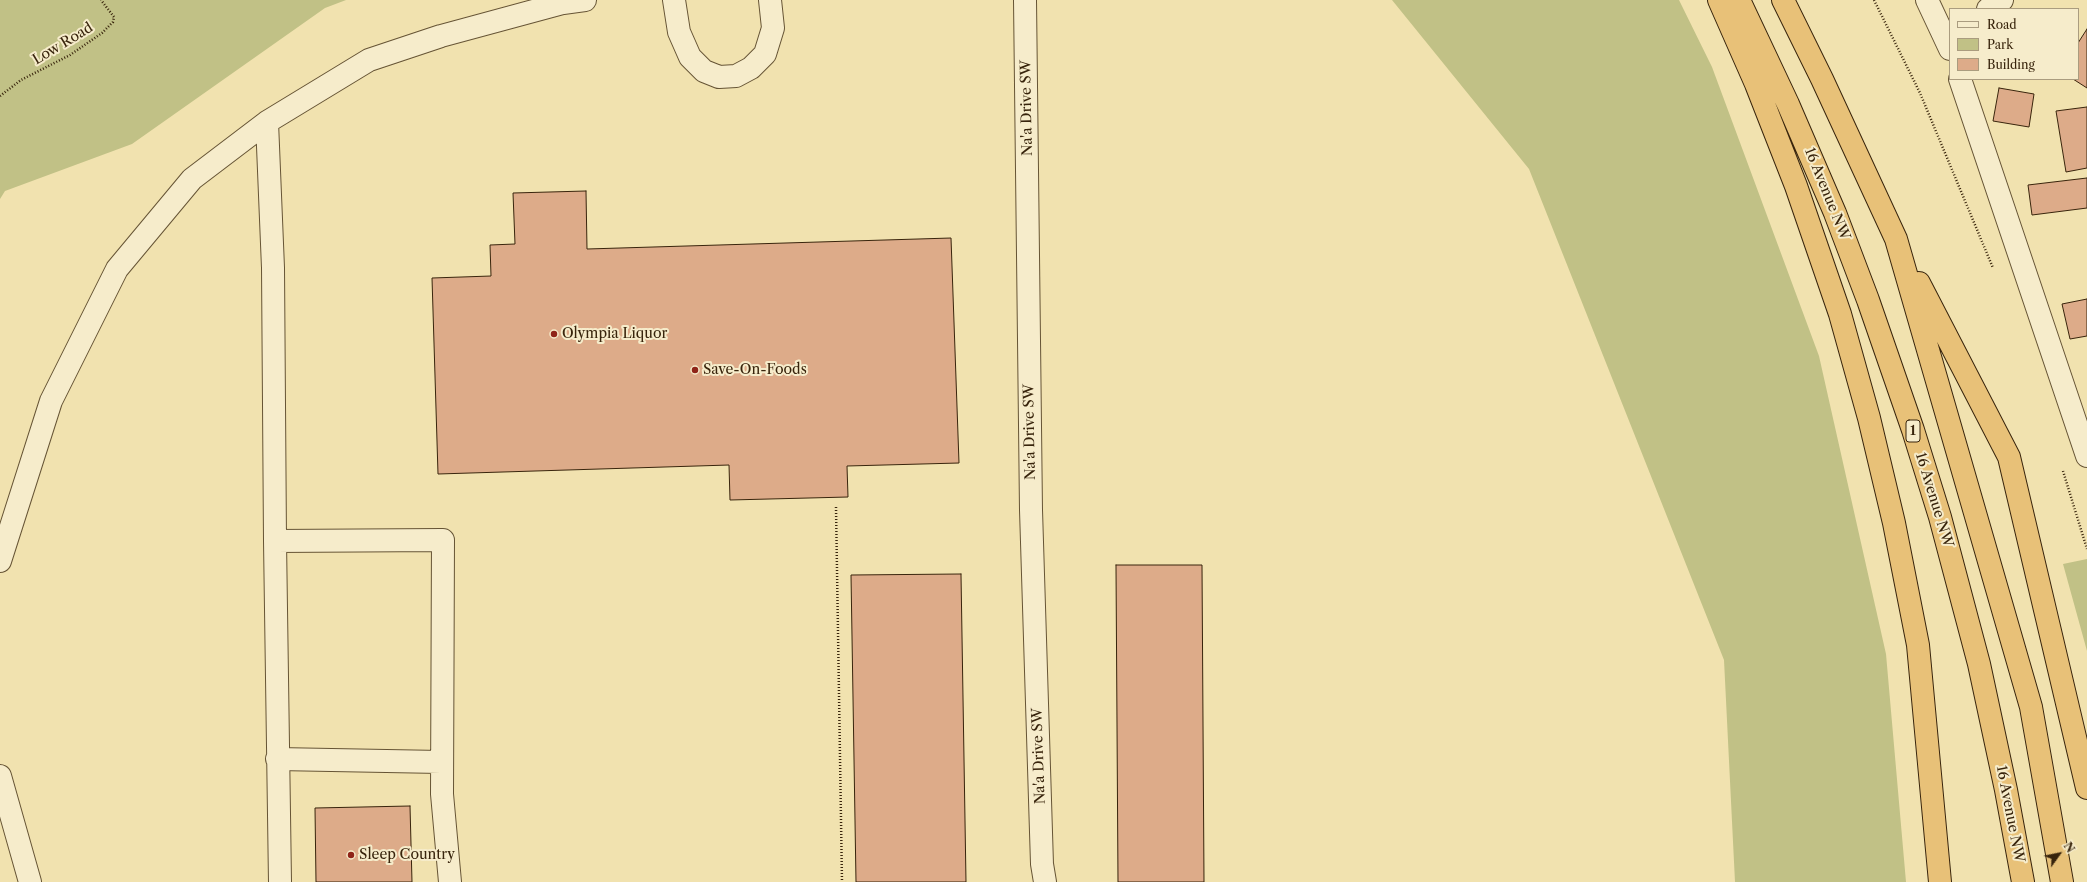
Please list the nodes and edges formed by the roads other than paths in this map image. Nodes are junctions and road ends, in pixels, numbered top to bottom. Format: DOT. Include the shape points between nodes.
graph roads {
  1 [pos="585,0"];
  2 [pos="674,0"];
  3 [pos="770,0"];
  4 [pos="1025,0"];
  5 [pos="1719,0"];
  6 [pos="1739,0"];
  7 [pos="1783,0"];
  8 [pos="1927,0"];
  9 [pos="2002,0"];
  10 [pos="1990,8"];
  11 [pos="1949,40"];
  12 [pos="1960,80"];
  13 [pos="267,122"];
  14 [pos="1896,239"];
  15 [pos="2087,456"];
  16 [pos="275,541"];
  17 [pos="0,561"];
  18 [pos="277,759"];
  19 [pos="442,762"];
  20 [pos="0,776"];
  21 [pos="2087,788"];
  22 [pos="1042,876"];
  23 [pos="30,882"];
  24 [pos="280,882"];
  25 [pos="450,882"];
  26 [pos="1940,882"];
  27 [pos="2023,882"];
  28 [pos="2062,882"];
  1 -- 13 [label="street" via="563,3 441,36 369,60"];
  2 -- 3 [label="street" via="679,32 690,57 704,71 719,77 736,76 751,68 765,54 773,28"];
  4 -- 22 [label="street, Na'a Drive SW" via="1031,510"];
  5 -- 26 [label="highway" via="1759,91 1801,200 1840,314 1869,418 1894,523 1918,645"];
  6 -- 27 [label="highway, 16 Avenue NW / 1" via="1835,212 1913,430 1940,517 1978,664"];
  7 -- 14 [label="highway"];
  8 -- 11 [label="street"];
  9 -- 10 [label="street"];
  12 -- 15 [label="street"];
  13 -- 16 [label="street" via="273,268"];
  13 -- 17 [label="street" via="192,179 118,270 50,401"];
  14 -- 21 [label="highway" via="2009,458"];
  14 -- 28 [label="highway" via="2031,707"];
  16 -- 18 [label="street"];
  16 -- 19 [label="street" via="443,540"];
  18 -- 19 [label="street"];
  18 -- 24 [label="street"];
  19 -- 25 [label="street" via="442,794"];
  20 -- 23 [label="street"];
}
